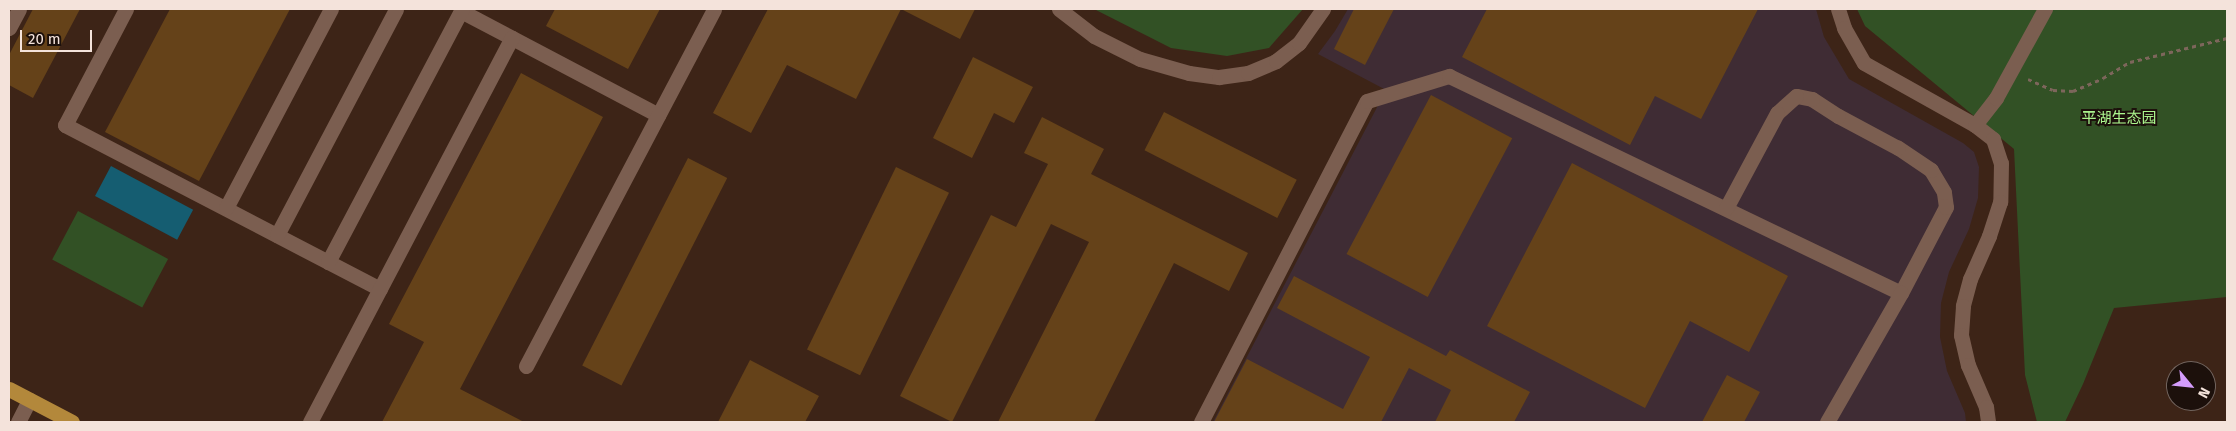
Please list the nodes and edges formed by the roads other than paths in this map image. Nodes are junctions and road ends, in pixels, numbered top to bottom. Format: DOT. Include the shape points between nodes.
graph roads {
  1 [pos="19,9"];
  2 [pos="126,9"];
  3 [pos="331,9"];
  4 [pos="396,9"];
  5 [pos="714,9"];
  6 [pos="1059,9"];
  7 [pos="1323,9"];
  8 [pos="1838,9"];
  9 [pos="2045,9"];
  10 [pos="461,10"];
  11 [pos="9,28"];
  12 [pos="512,38"];
  13 [pos="658,115"];
  14 [pos="1975,125"];
  15 [pos="226,208"];
  16 [pos="1726,208"];
  17 [pos="277,235"];
  18 [pos="328,262"];
  19 [pos="380,289"];
  20 [pos="1901,293"];
  21 [pos="526,366"];
  22 [pos="9,390"];
  23 [pos="29,400"];
  24 [pos="18,422"];
  25 [pos="72,422"];
  26 [pos="310,422"];
  27 [pos="1201,422"];
  28 [pos="1827,422"];
  29 [pos="1988,422"];
  1 -- 11 [label="street"];
  2 -- 15 [label="street" via="65,125"];
  3 -- 15 [label="street"];
  4 -- 17 [label="street"];
  5 -- 13 [label="street"];
  6 -- 7 [label="street" via="1094,36 1140,59 1189,73 1218,77 1248,73 1276,61 1299,43"];
  8 -- 14 [label="street" via="1844,28 1864,63"];
  9 -- 14 [label="street" via="1996,98"];
  10 -- 12 [label="street"];
  10 -- 18 [label="street"];
  12 -- 13 [label="street"];
  12 -- 19 [label="street"];
  13 -- 21 [label="street"];
  14 -- 29 [label="street" via="1993,139 2001,163 2000,202 1970,278 1963,306 1961,335 1968,365 1986,407"];
  15 -- 17 [label="street"];
  16 -- 20 [label="street"];
  16 -- 20 [label="street" via="1776,113 1796,96 1812,99 1932,170 1944,192 1946,207"];
  16 -- 27 [label="street" via="1449,76 1367,101"];
  17 -- 18 [label="street"];
  18 -- 19 [label="street"];
  19 -- 26 [label="street"];
  20 -- 28 [label="street"];
  22 -- 23 [label="main road"];
  23 -- 24 [label="street"];
  23 -- 25 [label="main road"];
}
